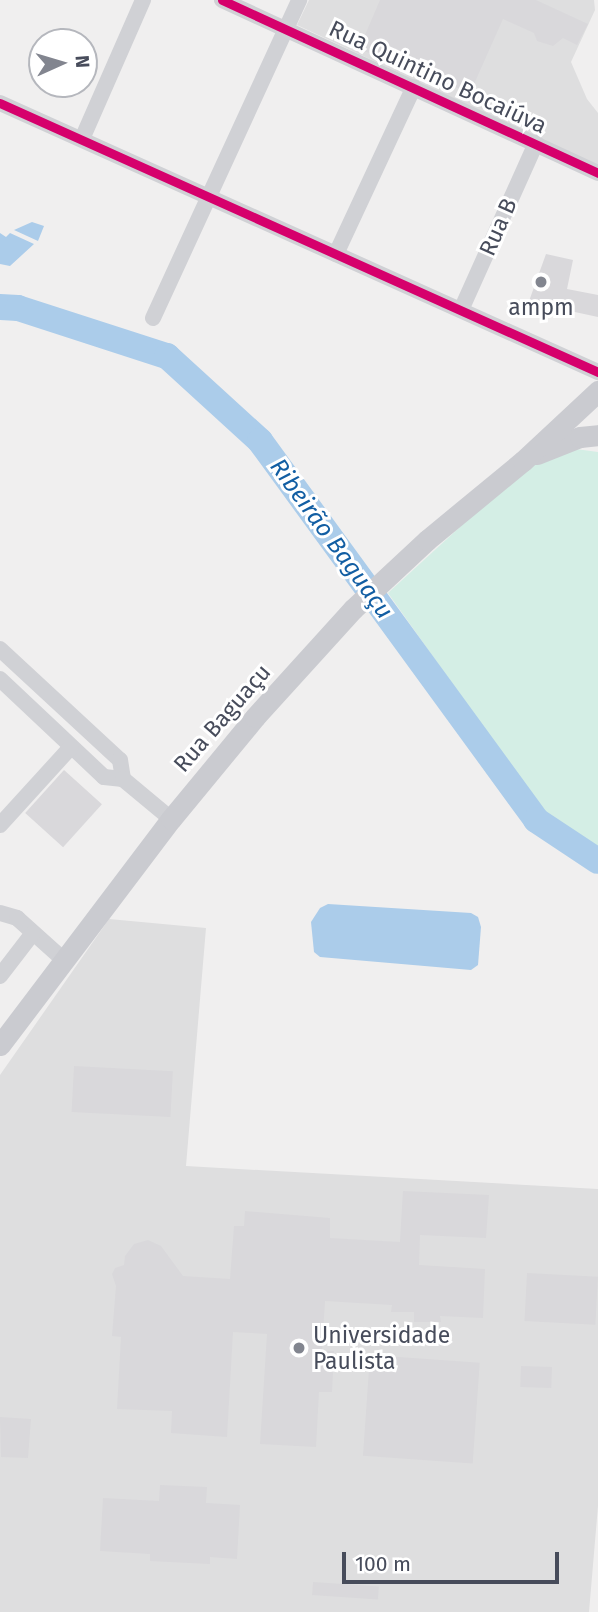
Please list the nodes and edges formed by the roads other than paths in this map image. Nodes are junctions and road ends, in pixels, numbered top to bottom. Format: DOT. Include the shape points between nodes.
graph roads {
  1 [pos="143,0"];
  2 [pos="222,0"];
  3 [pos="299,0"];
  4 [pos="286,29"];
  5 [pos="414,87"];
  6 [pos="0,103"];
  7 [pos="82,139"];
  8 [pos="536,144"];
  9 [pos="598,173"];
  10 [pos="209,196"];
  11 [pos="336,254"];
  12 [pos="461,310"];
  13 [pos="153,318"];
  14 [pos="598,372"];
  15 [pos="598,391"];
  16 [pos="598,435"];
  17 [pos="523,461"];
  18 [pos="0,649"];
  19 [pos="25,672"];
  20 [pos="5,684"];
  21 [pos="71,747"];
  22 [pos="123,779"];
  23 [pos="171,819"];
  24 [pos="0,825"];
  25 [pos="0,913"];
  26 [pos="33,933"];
  27 [pos="65,961"];
  28 [pos="0,976"];
  29 [pos="0,1045"];
  1 -- 7 [label="street"];
  2 -- 4 [label="street, Rua Quintino Bocaiúva"];
  3 -- 4 [label="street"];
  4 -- 5 [label="street, Rua Quintino Bocaiúva"];
  4 -- 10 [label="street"];
  5 -- 8 [label="street, Rua Quintino Bocaiúva"];
  5 -- 11 [label="street"];
  6 -- 7 [label="street"];
  7 -- 10 [label="street"];
  8 -- 9 [label="street, Rua Quintino Bocaiúva"];
  8 -- 12 [label="street, Rua B"];
  10 -- 11 [label="street"];
  10 -- 13 [label="street"];
  11 -- 12 [label="street"];
  12 -- 14 [label="street"];
  15 -- 17 [label="main road"];
  16 -- 17 [label="main road" via="580,437"];
  17 -- 23 [label="main road, Rua Baguaçu" via="353,609"];
  18 -- 19 [label="street"];
  19 -- 20 [label="street"];
  19 -- 22 [label="street" via="120,760"];
  20 -- 21 [label="street"];
  21 -- 22 [label="street" via="104,777"];
  21 -- 24 [label="street"];
  22 -- 23 [label="street"];
  23 -- 27 [label="main road, Rua Baguaçu"];
  25 -- 26 [label="street" via="18,918"];
  26 -- 27 [label="street"];
  26 -- 28 [label="street"];
  27 -- 29 [label="main road, Rua Baguaçu"];
}
